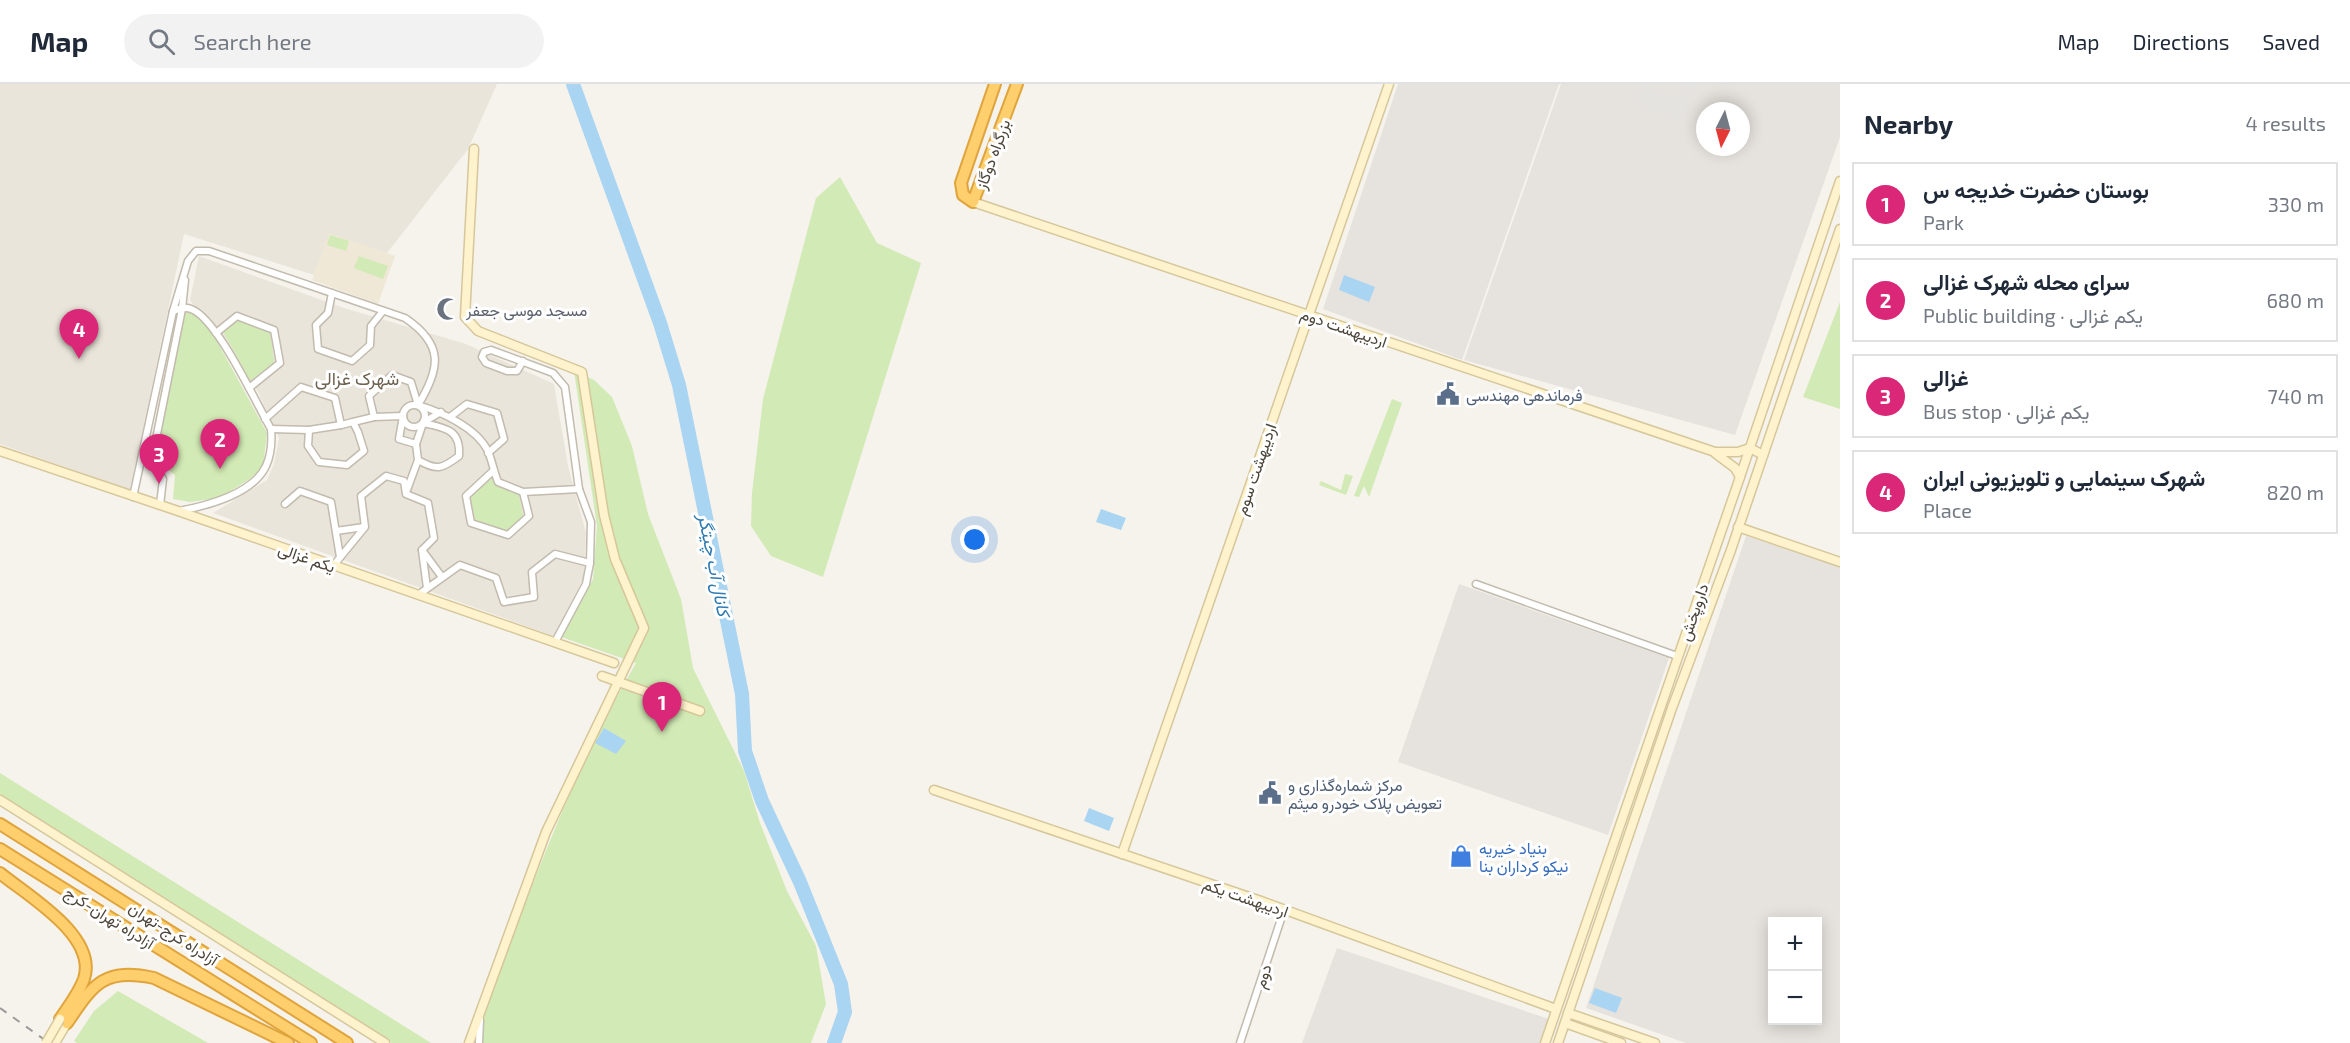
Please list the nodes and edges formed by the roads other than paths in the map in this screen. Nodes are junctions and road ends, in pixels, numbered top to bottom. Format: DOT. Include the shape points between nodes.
graph roads {
  1 [pos="996,84"];
  2 [pos="1017,84"];
  3 [pos="1389,84"];
  4 [pos="474,149"];
  5 [pos="1840,182"];
  6 [pos="973,202"];
  7 [pos="1840,229"];
  8 [pos="188,261"];
  9 [pos="332,293"];
  10 [pos="182,309"];
  11 [pos="173,311"];
  12 [pos="383,311"];
  13 [pos="1309,315"];
  14 [pos="216,333"];
  15 [pos="523,361"];
  16 [pos="249,388"];
  17 [pos="418,405"];
  18 [pos="441,412"];
  19 [pos="403,416"];
  20 [pos="374,417"];
  21 [pos="450,417"];
  22 [pos="265,419"];
  23 [pos="353,422"];
  24 [pos="423,423"];
  25 [pos="150,424"];
  26 [pos="159,425"];
  27 [pos="341,425"];
  28 [pos="271,429"];
  29 [pos="309,430"];
  30 [pos="416,444"];
  31 [pos="1750,448"];
  32 [pos="0,451"];
  33 [pos="1715,452"];
  34 [pos="489,453"];
  35 [pos="1763,455"];
  36 [pos="418,460"];
  37 [pos="159,471"];
  38 [pos="493,471"];
  39 [pos="140,472"];
  40 [pos="1740,477"];
  41 [pos="579,489"];
  42 [pos="523,492"];
  43 [pos="406,494"];
  44 [pos="133,497"];
  45 [pos="285,504"];
  46 [pos="160,505"];
  47 [pos="178,511"];
  48 [pos="365,527"];
  49 [pos="1738,527"];
  50 [pos="336,531"];
  51 [pos="422,550"];
  52 [pos="340,557"];
  53 [pos="1840,562"];
  54 [pos="590,563"];
  55 [pos="333,566"];
  56 [pos="442,577"];
  57 [pos="1476,584"];
  58 [pos="428,588"];
  59 [pos="418,595"];
  60 [pos="555,642"];
  61 [pos="1677,656"];
  62 [pos="614,663"];
  63 [pos="602,676"];
  64 [pos="620,682"];
  65 [pos="700,711"];
  66 [pos="934,790"];
  67 [pos="0,800"];
  68 [pos="0,824"];
  69 [pos="0,849"];
  70 [pos="1122,854"];
  71 [pos="0,873"];
  72 [pos="1284,910"];
  73 [pos="1557,1009"];
  74 [pos="480,1013"];
  75 [pos="1568,1013"];
  76 [pos="63,1021"];
  77 [pos="1565,1023"];
  78 [pos="46,1043"];
  79 [pos="55,1043"];
  80 [pos="288,1043"];
  81 [pos="311,1043"];
  82 [pos="347,1043"];
  83 [pos="385,1043"];
  84 [pos="469,1043"];
  85 [pos="479,1043"];
  86 [pos="1240,1043"];
  87 [pos="1545,1043"];
  88 [pos="1558,1043"];
  89 [pos="1621,1043"];
  90 [pos="1655,1043"];
  1 -- 6 [label="highway, بزرگراه دوگاز" via="961,183 963,195"];
  2 -- 6 [label="highway, بزرگراه دوگاز"];
  3 -- 13 [label="street, اردیبهشت سوم"];
  4 -- 64 [label="street" via="465,317 478,331 582,372 604,515 615,559 645,628"];
  5 -- 31 [label="street, داروپخش"];
  6 -- 13 [label="street, اردیبهشت دوم"];
  7 -- 35 [label="street, داروپخش"];
  8 -- 9 [label="street" via="196,250 209,251"];
  8 -- 10 [label="street"];
  8 -- 11 [label="street"];
  9 -- 12 [label="street"];
  9 -- 12 [label="street" via="328,313 316,325 318,349 352,361 370,345 371,326"];
  10 -- 11 [label="street"];
  10 -- 14 [label="street" via="194,310"];
  10 -- 26 [label="street"];
  11 -- 25 [label="street"];
  12 -- 17 [label="street" via="416,325 433,351 435,371"];
  13 -- 33 [label="street, اردیبهشت دوم"];
  13 -- 70 [label="street, اردیبهشت سوم"];
  14 -- 16 [label="street"];
  14 -- 16 [label="street" via="237,316 274,330 280,363"];
  15 -- 15 [label="street" via="491,350 482,357 486,363 507,371 517,371"];
  15 -- 41 [label="street" via="553,373 565,387"];
  16 -- 22 [label="street"];
  17 -- 18 [label="street"];
  17 -- 19 [label="street" via="407,406"];
  17 -- 20 [label="street" via="411,382 392,375 369,396"];
  17 -- 24 [label="street" via="425,412"];
  18 -- 21 [label="street"];
  18 -- 24 [label="street"];
  19 -- 20 [label="street"];
  19 -- 24 [label="street" via="409,426"];
  19 -- 30 [label="street" via="399,439"];
  20 -- 23 [label="street"];
  21 -- 34 [label="street" via="482,442"];
  21 -- 34 [label="street" via="467,404 497,413 504,439"];
  22 -- 27 [label="street" via="301,387 335,398"];
  22 -- 28 [label="street"];
  23 -- 27 [label="street"];
  23 -- 29 [label="street" via="364,451 347,465 319,462 308,446"];
  24 -- 30 [label="street"];
  24 -- 36 [label="street" via="454,434 460,445 459,456 445,466 432,468"];
  25 -- 26 [label="street"];
  25 -- 39 [label="street"];
  26 -- 37 [label="street" via="153,462"];
  27 -- 29 [label="street"];
  28 -- 29 [label="street"];
  28 -- 47 [label="street" via="265,468 255,479 218,502"];
  30 -- 36 [label="street"];
  31 -- 33 [label="street, اردیبهشت دوم"];
  31 -- 35 [label="street"];
  31 -- 40 [label="street, داروپخش"];
  32 -- 44 [label="street, یکم غزالی"];
  33 -- 40 [label="street, اردیبهشت دوم"];
  34 -- 38 [label="street"];
  35 -- 49 [label="street, داروپخش"];
  36 -- 43 [label="street"];
  37 -- 39 [label="street" via="144,468"];
  37 -- 46 [label="street" via="163,479"];
  38 -- 42 [label="street" via="498,482"];
  38 -- 42 [label="street" via="466,496 471,523 508,535 529,516"];
  39 -- 44 [label="street"];
  40 -- 61 [label="street, داروپخش"];
  41 -- 42 [label="street"];
  41 -- 54 [label="street" via="591,522"];
  43 -- 48 [label="street" via="404,481 386,476 361,496"];
  43 -- 51 [label="street" via="428,503 434,537"];
  44 -- 46 [label="street, یکم غزالی"];
  45 -- 50 [label="street" via="300,491 331,501"];
  46 -- 47 [label="street, یکم غزالی"];
  47 -- 55 [label="street, یکم غزالی"];
  48 -- 50 [label="street"];
  48 -- 52 [label="street"];
  49 -- 53 [label="street"];
  49 -- 75 [label="street, داروپخش"];
  50 -- 52 [label="street"];
  51 -- 56 [label="street"];
  51 -- 58 [label="street"];
  52 -- 55 [label="street"];
  54 -- 56 [label="street" via="555,554 531,573 534,597 504,602 496,578 460,565"];
  54 -- 60 [label="street" via="586,584"];
  55 -- 59 [label="street, یکم غزالی"];
  56 -- 58 [label="street"];
  57 -- 61 [label="street"];
  58 -- 59 [label="street"];
  59 -- 60 [label="street, یکم غزالی"];
  60 -- 62 [label="street, یکم غزالی"];
  61 -- 73 [label="street, داروپخش"];
  63 -- 64 [label="street"];
  64 -- 65 [label="street"];
  64 -- 74 [label="street" via="546,832"];
  66 -- 70 [label="street, اردیبهشت یکم"];
  67 -- 83 [label="street"];
  68 -- 82 [label="highway, آزادراه کرج-تهران"];
  69 -- 81 [label="highway, آزادراه تهران-کرج"];
  70 -- 72 [label="street, اردیبهشت یکم"];
  71 -- 76 [label="highway" via="71,931 82,951 84,978"];
  72 -- 73 [label="street, اردیبهشت یکم"];
  72 -- 86 [label="street, دوم"];
  73 -- 87 [label="street, داروپخش"];
  74 -- 84 [label="street"];
  74 -- 85 [label="street"];
  75 -- 77 [label="street, داروپخش"];
  75 -- 90 [label="street"];
  76 -- 78 [label="street, bridge"];
  76 -- 79 [label="street"];
  76 -- 80 [label="highway" via="91,989 121,974 137,974 154,978"];
  77 -- 88 [label="street, داروپخش"];
  77 -- 89 [label="street"];
}
